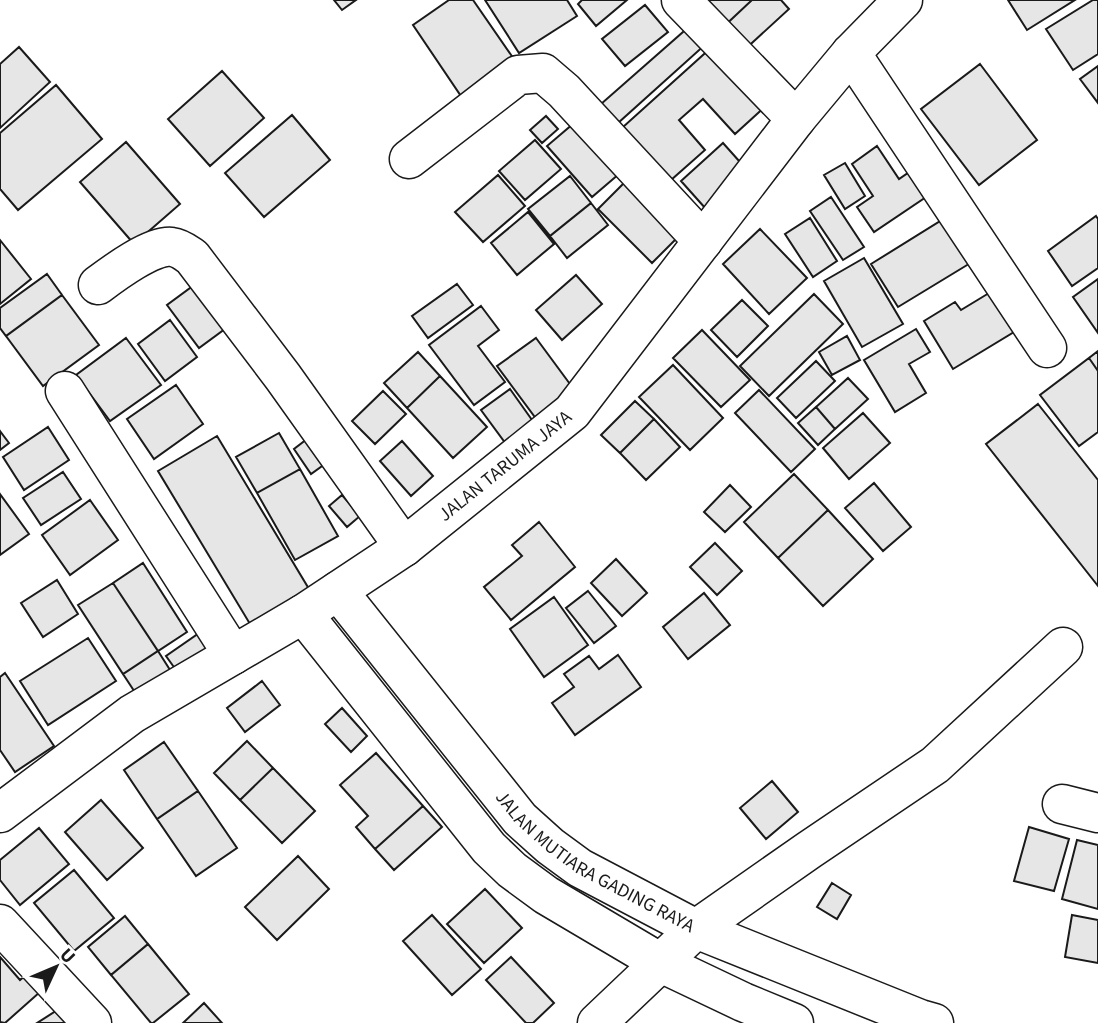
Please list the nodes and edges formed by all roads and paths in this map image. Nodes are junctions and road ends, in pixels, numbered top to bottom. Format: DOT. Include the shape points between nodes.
graph roads {
  1 [pos="681,0"];
  2 [pos="903,0"];
  3 [pos="851,52"];
  4 [pos="796,118"];
  5 [pos="409,159"];
  6 [pos="703,241"];
  7 [pos="99,285"];
  8 [pos="1047,348"];
  9 [pos="65,391"];
  10 [pos="404,547"];
  11 [pos="338,591"];
  12 [pos="303,614"];
  13 [pos="1063,647"];
  14 [pos="233,655"];
  15 [pos="0,813"];
  16 [pos="520,819"];
  17 [pos="489,848"];
  18 [pos="0,924"];
  19 [pos="696,929"];
  20 [pos="661,963"];
  21 [pos="92,1023"];
  22 [pos="597,1023"];
  23 [pos="793,1023"];
  24 [pos="934,1023"];
  1 -- 4 [label="street"];
  2 -- 3 [label="street, JALAN TARUMA JAYA"];
  3 -- 4 [label="street, JALAN TARUMA JAYA"];
  3 -- 8 [label="street"];
  4 -- 6 [label="street, JALAN TARUMA JAYA"];
  5 -- 6 [label="street" via="518,75 543,73"];
  6 -- 10 [label="street, JALAN TARUMA JAYA" via="572,412"];
  7 -- 10 [label="street" via="129,263 162,248 170,246 192,257"];
  9 -- 14 [label="street"];
  10 -- 11 [label="street, JALAN TARUMA JAYA"];
  11 -- 12 [label="street, JALAN TARUMA JAYA"];
  11 -- 16 [label="street, JALAN MUTIARA GADING RAYA"];
  12 -- 14 [label="street, JALAN TARUMA JAYA"];
  12 -- 17 [label="street"];
  13 -- 19 [label="street" via="935,765"];
  14 -- 15 [label="street, JALAN TARUMA JAYA" via="132,714"];
  16 -- 17 [label="street"];
  16 -- 19 [label="street, JALAN MUTIARA GADING RAYA" via="580,868"];
  17 -- 20 [label="street" via="546,895"];
  18 -- 21 [label="street"];
  19 -- 20 [label="street"];
  19 -- 24 [label="street, JALAN MUTIARA GADING RAYA"];
  20 -- 22 [label="street"];
  20 -- 23 [label="street"];
}
